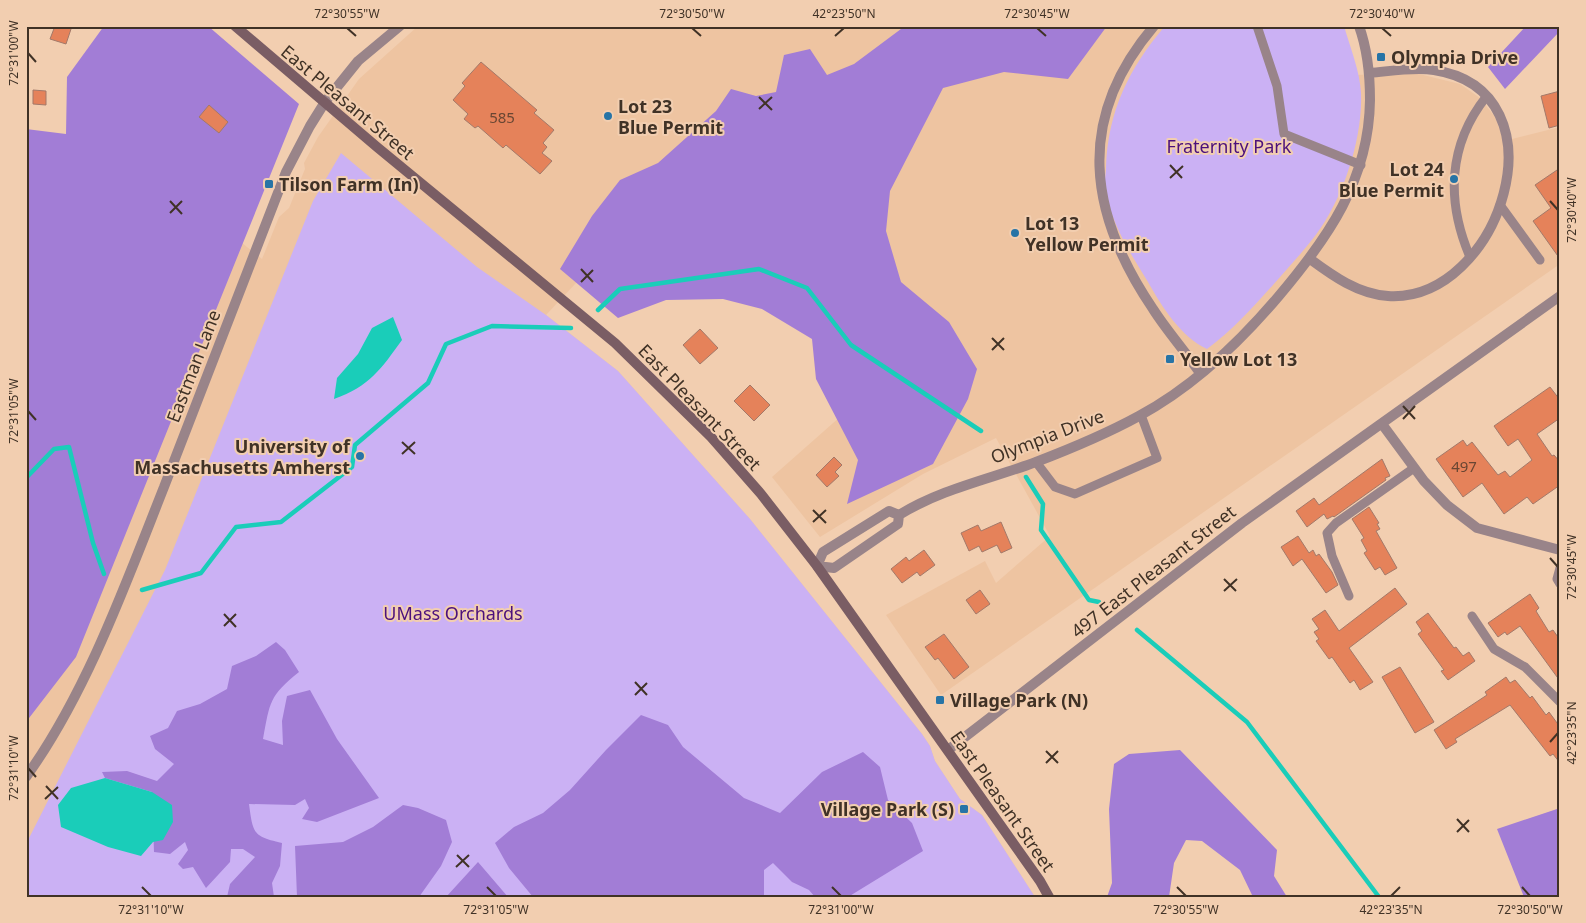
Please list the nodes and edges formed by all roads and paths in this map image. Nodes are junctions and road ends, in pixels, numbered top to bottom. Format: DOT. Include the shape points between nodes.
graph roads {
  1 [pos="235,26"];
  2 [pos="400,26"];
  3 [pos="1154,26"];
  4 [pos="1257,26"];
  5 [pos="1359,26"];
  6 [pos="1370,73"];
  7 [pos="1486,97"];
  8 [pos="325,102"];
  9 [pos="1361,165"];
  10 [pos="1500,205"];
  11 [pos="1470,257"];
  12 [pos="1310,259"];
  13 [pos="1540,260"];
  14 [pos="1560,296"];
  15 [pos="1200,373"];
  16 [pos="1141,415"];
  17 [pos="1382,424"];
  18 [pos="1036,462"];
  19 [pos="1414,468"];
  20 [pos="898,514"];
  21 [pos="1560,550"];
  22 [pos="817,566"];
  23 [pos="1560,568"];
  24 [pos="1560,584"];
  25 [pos="1349,596"];
  26 [pos="1472,616"];
  27 [pos="1560,702"];
  28 [pos="948,750"];
  29 [pos="26,777"];
  30 [pos="1049,897"];
  1 -- 8 [label="main road, East Pleasant Street"];
  2 -- 8 [label="street, Eastman Lane" via="358,61"];
  3 -- 15 [label="street" via="1125,66 1103,122 1099,146 1101,190 1116,244 1133,277"];
  4 -- 9 [label="lane" via="1277,86 1284,134"];
  5 -- 6 [label="street, Olympia Drive"];
  6 -- 7 [label="street" via="1435,70 1468,82"];
  6 -- 9 [label="street, Olympia Drive" via="1368,134"];
  7 -- 10 [label="street" via="1497,108 1505,127 1508,148 1509,175"];
  7 -- 11 [label="lane" via="1471,116 1457,151 1454,191 1459,231"];
  8 -- 22 [label="main road, East Pleasant Street" via="615,343 711,437"];
  8 -- 29 [label="street, Eastman Lane" via="286,172 134,564 102,638 65,714"];
  9 -- 12 [label="street, Olympia Drive" via="1346,202"];
  10 -- 11 [label="street" via="1492,226"];
  10 -- 13 [label="lane"];
  11 -- 12 [label="street" via="1447,279 1427,289 1414,294 1388,296 1364,292"];
  12 -- 15 [label="street, Olympia Drive" via="1247,333"];
  14 -- 17 [label="street, 497 East Pleasant Street"];
  15 -- 16 [label="street, Olympia Drive"];
  16 -- 18 [label="street, Olympia Drive"];
  16 -- 18 [label="lane" via="1157,458 1075,494 1055,488"];
  17 -- 19 [label="street"];
  17 -- 28 [label="street, 497 East Pleasant Street" via="1242,523"];
  18 -- 20 [label="street, Olympia Drive" via="985,478"];
  19 -- 21 [label="street" via="1447,505 1477,528"];
  19 -- 25 [label="lane" via="1336,523 1327,533 1332,556"];
  20 -- 22 [label="street, Olympia Drive" via="889,512 823,552"];
  20 -- 22 [label="street" via="898,524 834,568"];
  22 -- 28 [label="main road, East Pleasant Street"];
  23 -- 24 [label="lane" via="1557,580"];
  26 -- 27 [label="lane" via="1494,649 1526,667"];
  28 -- 30 [label="main road, East Pleasant Street"];
}
